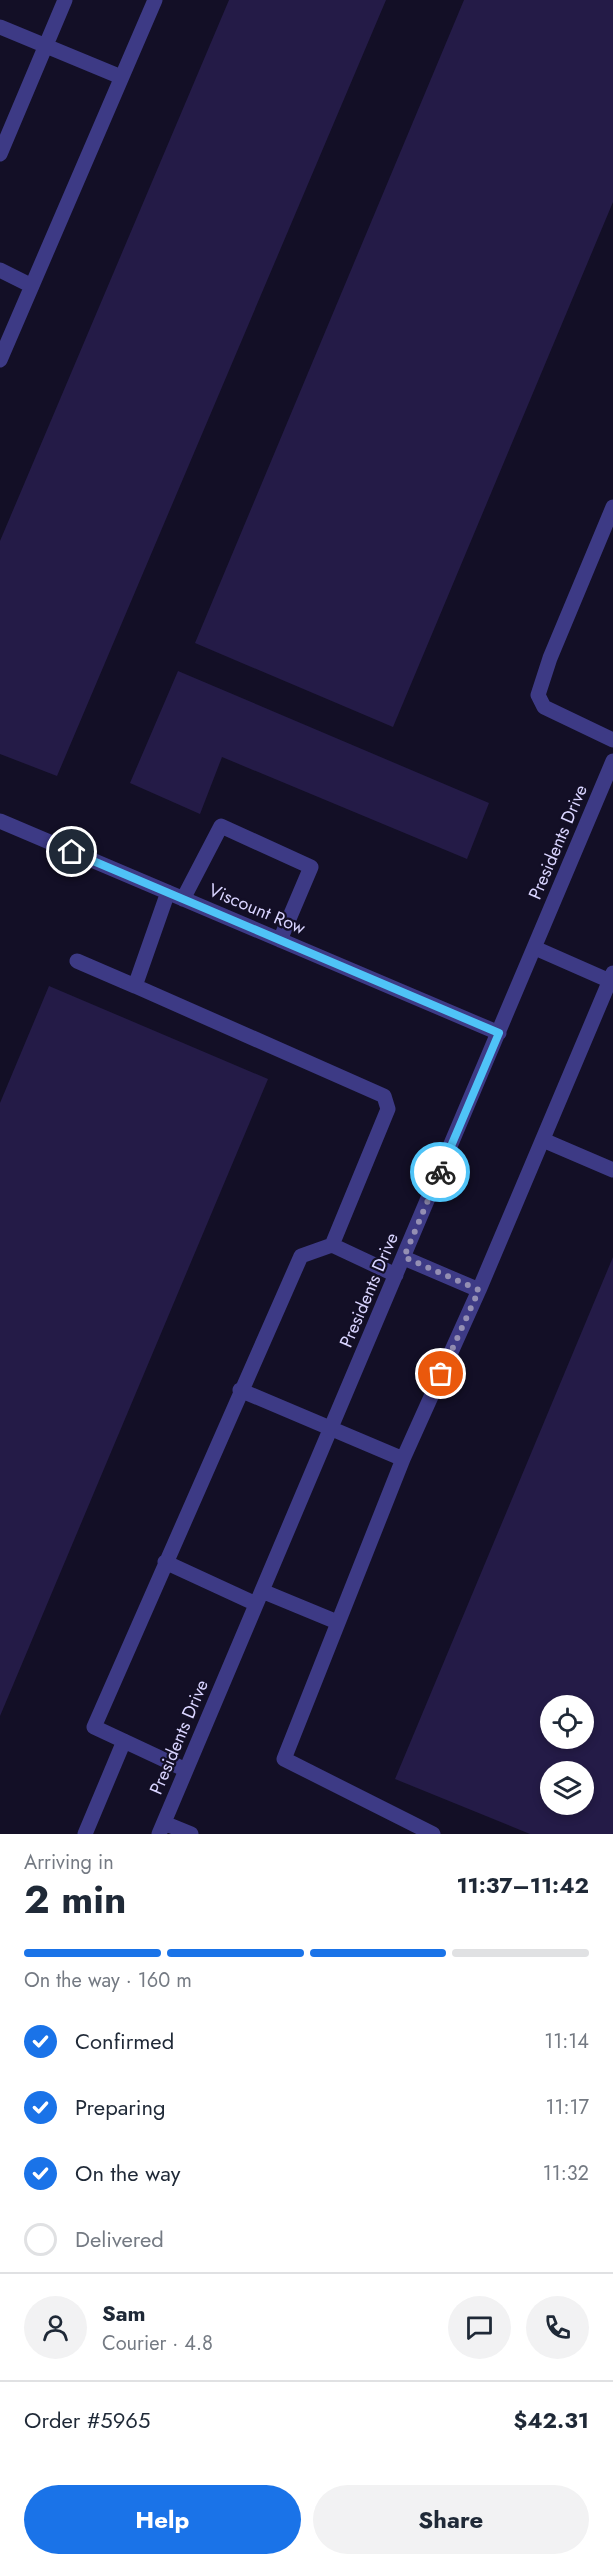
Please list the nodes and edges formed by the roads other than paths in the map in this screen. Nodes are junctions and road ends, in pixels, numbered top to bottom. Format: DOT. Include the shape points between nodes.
graph roads {
  1 [pos="65,0"];
  2 [pos="154,0"];
  3 [pos="0,27"];
  4 [pos="45,47"];
  5 [pos="121,78"];
  6 [pos="0,154"];
  7 [pos="0,270"];
  8 [pos="32,286"];
  9 [pos="0,360"];
  10 [pos="613,507"];
  11 [pos="613,740"];
  12 [pos="613,761"];
  13 [pos="607,792"];
  14 [pos="0,821"];
  15 [pos="168,892"];
  16 [pos="183,899"];
  17 [pos="280,940"];
  18 [pos="535,948"];
  19 [pos="77,961"];
  20 [pos="611,977"];
  21 [pos="135,986"];
  22 [pos="499,1033"];
  23 [pos="543,1140"];
  24 [pos="613,1170"];
  25 [pos="332,1245"];
  26 [pos="404,1257"];
  27 [pos="396,1275"];
  28 [pos="479,1290"];
  29 [pos="240,1390"];
  30 [pos="331,1427"];
  31 [pos="403,1459"];
  32 [pos="165,1562"];
  33 [pos="259,1598"];
  34 [pos="337,1622"];
  35 [pos="124,1741"];
  36 [pos="186,1770"];
  37 [pos="161,1828"];
  38 [pos="85,1834"];
  39 [pos="191,1834"];
  40 [pos="433,1834"];
  1 -- 4 [label="street"];
  2 -- 5 [label="street"];
  3 -- 4 [label="street"];
  4 -- 5 [label="street"];
  4 -- 6 [label="street"];
  5 -- 8 [label="street"];
  7 -- 8 [label="street"];
  8 -- 9 [label="street"];
  10 -- 11 [label="street" via="538,695 544,707"];
  12 -- 13 [label="street, Presidents Drive"];
  13 -- 18 [label="street, Presidents Drive"];
  14 -- 15 [label="street, Viscount Row"];
  15 -- 16 [label="street, Viscount Row"];
  15 -- 21 [label="street"];
  16 -- 17 [label="street, Viscount Row"];
  16 -- 17 [label="street" via="221,826 310,867"];
  17 -- 22 [label="street, Viscount Row"];
  18 -- 20 [label="street"];
  18 -- 22 [label="street, Presidents Drive"];
  19 -- 21 [label="street"];
  20 -- 23 [label="street"];
  21 -- 25 [label="street" via="384,1096 388,1109"];
  22 -- 26 [label="street, Presidents Drive"];
  23 -- 24 [label="street"];
  23 -- 28 [label="street"];
  25 -- 27 [label="street"];
  25 -- 29 [label="street" via="301,1256"];
  26 -- 27 [label="street, Presidents Drive"];
  26 -- 28 [label="street"];
  27 -- 30 [label="street, Presidents Drive"];
  28 -- 31 [label="street"];
  29 -- 30 [label="street"];
  29 -- 32 [label="street"];
  30 -- 31 [label="street"];
  30 -- 33 [label="street, Presidents Drive"];
  31 -- 34 [label="street"];
  32 -- 33 [label="street"];
  32 -- 35 [label="street" via="94,1726"];
  33 -- 34 [label="street"];
  33 -- 36 [label="street, Presidents Drive"];
  34 -- 40 [label="street" via="284,1759"];
  35 -- 36 [label="street"];
  35 -- 38 [label="street"];
  36 -- 37 [label="street, Presidents Drive"];
  37 -- 39 [label="street"];
}
